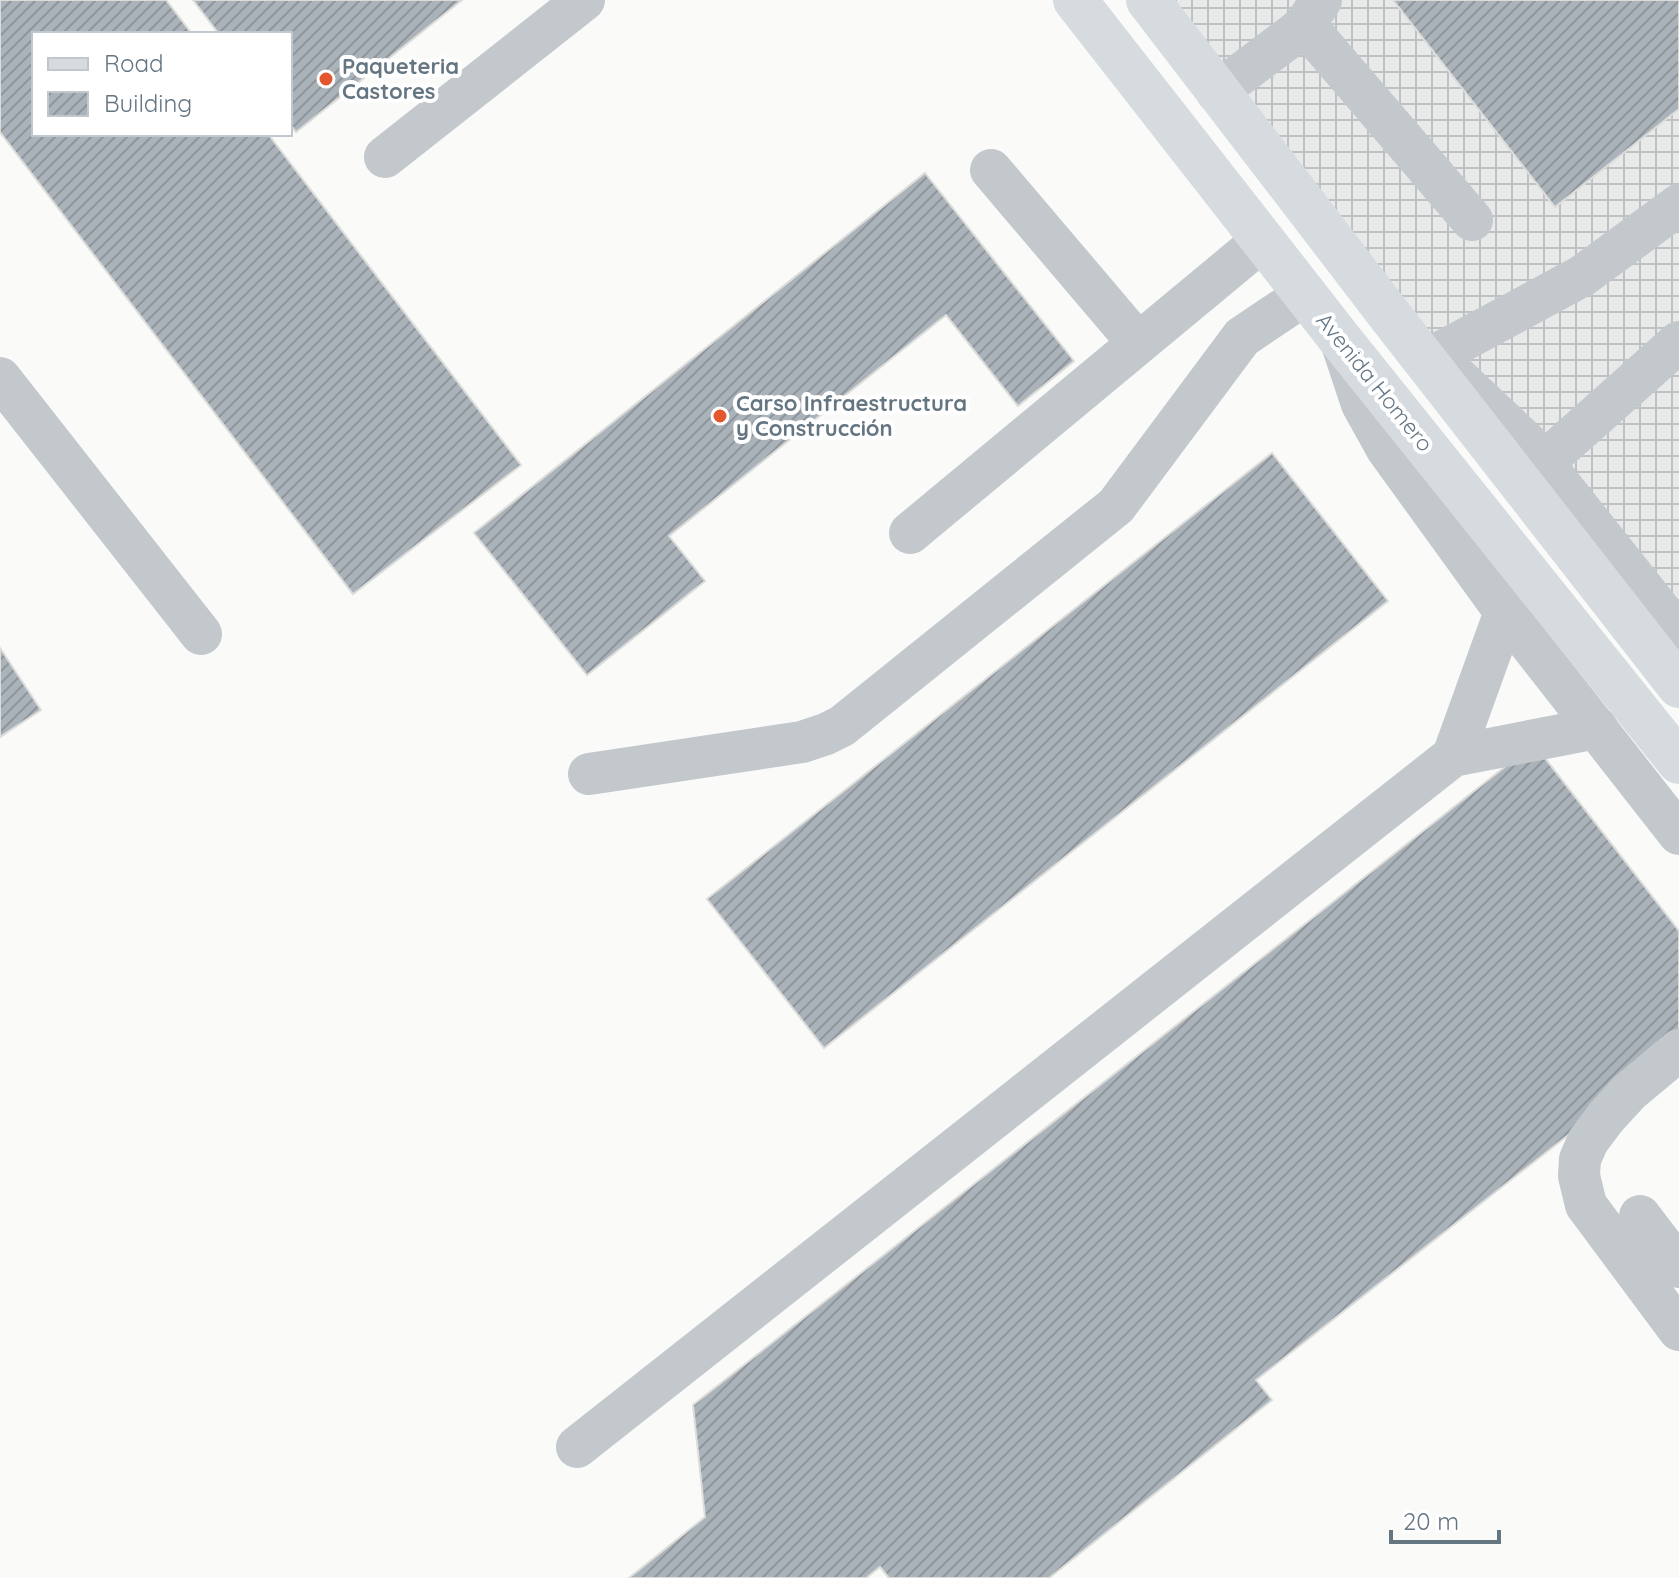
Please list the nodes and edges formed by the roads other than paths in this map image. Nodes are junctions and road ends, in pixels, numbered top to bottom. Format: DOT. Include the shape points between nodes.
graph roads {
  1 [pos="584,0"];
  2 [pos="1075,0"];
  3 [pos="1164,6"];
  4 [pos="1313,12"];
  5 [pos="1217,92"];
  6 [pos="385,157"];
  7 [pos="991,170"];
  8 [pos="1679,205"];
  9 [pos="1472,220"];
  10 [pos="1263,240"];
  11 [pos="1306,294"];
  12 [pos="1391,317"];
  13 [pos="1340,339"];
  14 [pos="1679,342"];
  15 [pos="1138,343"];
  16 [pos="1434,356"];
  17 [pos="0,378"];
  18 [pos="1544,462"];
  19 [pos="910,533"];
  20 [pos="1505,612"];
  21 [pos="1677,627"];
  22 [pos="201,634"];
  23 [pos="1679,686"];
  24 [pos="1597,728"];
  25 [pos="1453,756"];
  26 [pos="1679,762"];
  27 [pos="589,774"];
  28 [pos="1679,834"];
  29 [pos="1679,1050"];
  30 [pos="1640,1216"];
  31 [pos="1679,1267"];
  32 [pos="1679,1330"];
  33 [pos="577,1447"];
  1 -- 6 [label="lane"];
  2 -- 10 [label="main road, Avenida Homero"];
  3 -- 5 [label="main road"];
  4 -- 5 [label="lane"];
  4 -- 9 [label="lane"];
  5 -- 12 [label="main road"];
  7 -- 15 [label="lane"];
  8 -- 16 [label="lane" via="1582,276"];
  10 -- 11 [label="main road, Avenida Homero"];
  10 -- 15 [label="lane"];
  11 -- 13 [label="main road, Avenida Homero"];
  11 -- 27 [label="lane" via="1242,337 1116,506 842,726 802,742"];
  12 -- 16 [label="lane"];
  12 -- 23 [label="main road"];
  13 -- 20 [label="lane" via="1370,423"];
  13 -- 26 [label="main road, Avenida Homero"];
  14 -- 18 [label="lane"];
  15 -- 19 [label="lane"];
  16 -- 18 [label="lane"];
  17 -- 22 [label="lane"];
  18 -- 21 [label="lane"];
  20 -- 24 [label="lane"];
  20 -- 25 [label="lane"];
  24 -- 25 [label="lane"];
  24 -- 28 [label="lane"];
  25 -- 33 [label="lane"];
  29 -- 32 [label="lane" via="1606,1117 1588,1141 1579,1176 1586,1205"];
  30 -- 31 [label="lane"];
}
